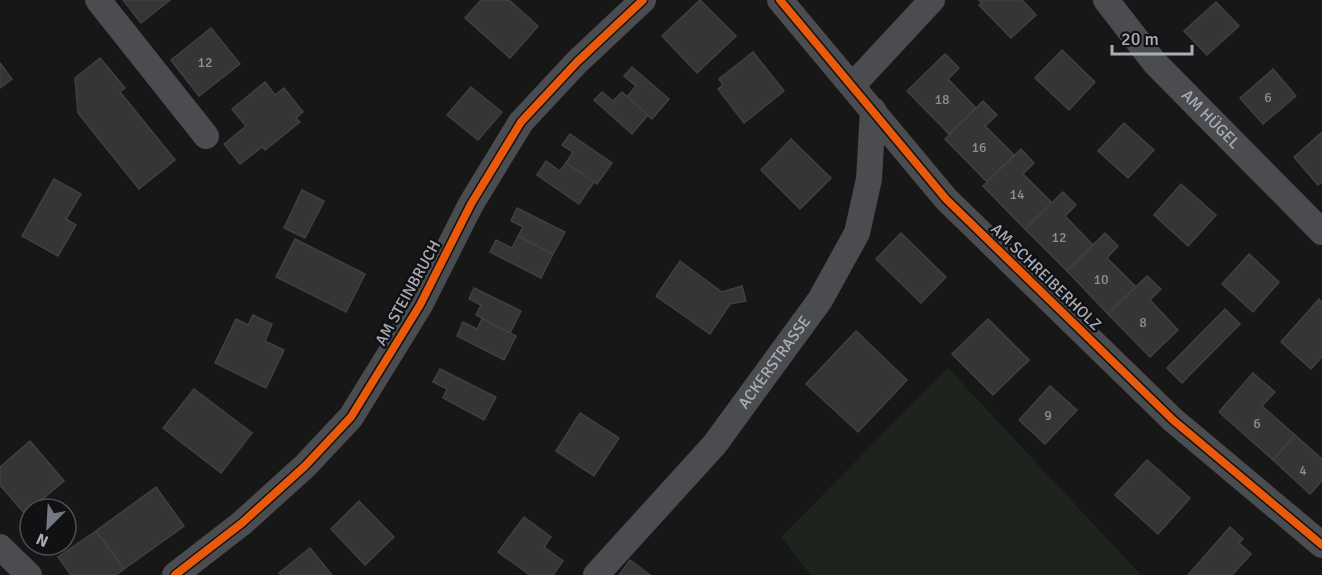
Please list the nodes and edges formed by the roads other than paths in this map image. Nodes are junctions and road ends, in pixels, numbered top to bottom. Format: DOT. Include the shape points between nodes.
graph roads {
  1 [pos="98,0"];
  2 [pos="780,0"];
  3 [pos="932,0"];
  4 [pos="1106,0"];
  5 [pos="641,1"];
  6 [pos="853,85"];
  7 [pos="873,110"];
  8 [pos="206,136"];
  9 [pos="1322,232"];
  10 [pos="1322,545"];
  11 [pos="0,548"];
  12 [pos="29,575"];
  13 [pos="175,575"];
  14 [pos="596,575"];
  1 -- 8 [label="street"];
  2 -- 6 [label="street, AM SCHREIBERHOLZ"];
  3 -- 6 [label="street"];
  4 -- 9 [label="street, AM HÜGEL" via="1155,63"];
  5 -- 13 [label="street, AM STEINBRUCH" via="521,122 471,204 420,305 351,417 242,524"];
  6 -- 7 [label="street, AM SCHREIBERHOLZ"];
  7 -- 10 [label="street, AM SCHREIBERHOLZ" via="946,199 1173,420"];
  7 -- 14 [label="street, ACKERSTRASSE" via="869,179 857,233 820,300 714,444"];
  11 -- 12 [label="street"];
}
